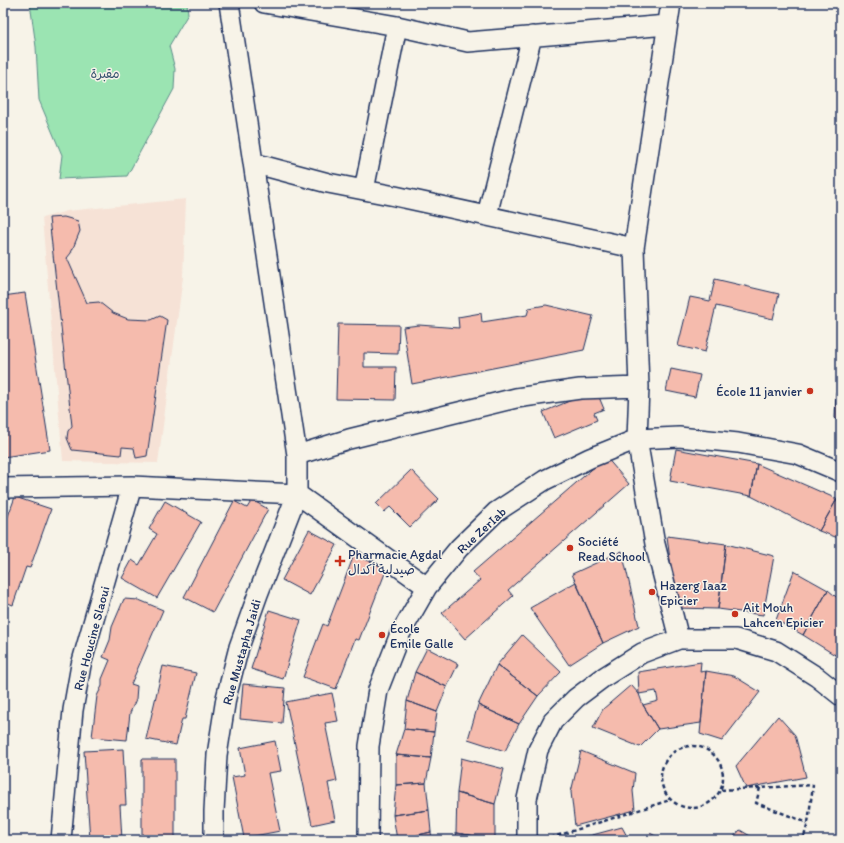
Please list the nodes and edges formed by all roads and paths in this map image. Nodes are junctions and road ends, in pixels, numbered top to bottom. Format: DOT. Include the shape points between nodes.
graph roads {
  1 [pos="229,3"];
  2 [pos="264,3"];
  3 [pos="671,3"];
  4 [pos="667,25"];
  5 [pos="397,26"];
  6 [pos="532,36"];
  7 [pos="253,163"];
  8 [pos="364,190"];
  9 [pos="487,216"];
  10 [pos="634,248"];
  11 [pos="639,387"];
  12 [pos="637,439"];
  13 [pos="297,454"];
  14 [pos="841,472"];
  15 [pos="132,486"];
  16 [pos="3,488"];
  17 [pos="297,494"];
  18 [pos="427,587"];
  19 [pos="679,639"];
  20 [pos="841,696"];
  21 [pos="760,788"];
  22 [pos="721,790"];
  23 [pos="670,800"];
  24 [pos="808,823"];
  25 [pos="61,840"];
  26 [pos="214,840"];
  27 [pos="368,840"];
  28 [pos="527,840"];
  29 [pos="543,840"];
  30 [pos="803,840"];
  1 -- 7 [label="street"];
  2 -- 5 [label="street"];
  3 -- 4 [label="street"];
  4 -- 6 [label="street"];
  4 -- 10 [label="street"];
  5 -- 6 [label="street" via="468,42"];
  5 -- 8 [label="street"];
  6 -- 9 [label="street"];
  7 -- 8 [label="street"];
  7 -- 13 [label="street"];
  8 -- 9 [label="street"];
  9 -- 10 [label="street"];
  10 -- 11 [label="street"];
  11 -- 12 [label="street"];
  11 -- 13 [label="street" via="580,389 516,398"];
  12 -- 14 [label="street, Rue ZerIab" via="679,437 738,443 798,454"];
  12 -- 18 [label="street, Rue ZerIab" via="545,480 496,512 460,548"];
  12 -- 19 [label="street" via="655,544"];
  13 -- 17 [label="street"];
  15 -- 16 [label="street"];
  15 -- 17 [label="street"];
  15 -- 25 [label="street, Rue Houcine Slaoui" via="79,673 73,710"];
  17 -- 18 [label="street"];
  17 -- 26 [label="street, Rue Mustapha Jaidi" via="258,594 226,698 217,755"];
  18 -- 27 [label="street, Rue ZerIab" via="400,634 378,690 369,746"];
  19 -- 20 [label="street" via="736,640 776,651"];
  19 -- 28 [label="street" via="642,653 604,676 576,698 553,721 538,750 527,799"];
  21 -- 22 [label="path"];
  21 -- 24 [label="path" via="756,803"];
  21 -- 24 [label="path" via="813,785"];
  22 -- 23 [label="path" via="713,800 697,808 679,806"];
  22 -- 23 [label="path" via="723,779 720,764 714,754 700,746 692,745 682,747 669,755 663,764 661,784"];
  23 -- 29 [label="path"];
  24 -- 30 [label="path"];
}
